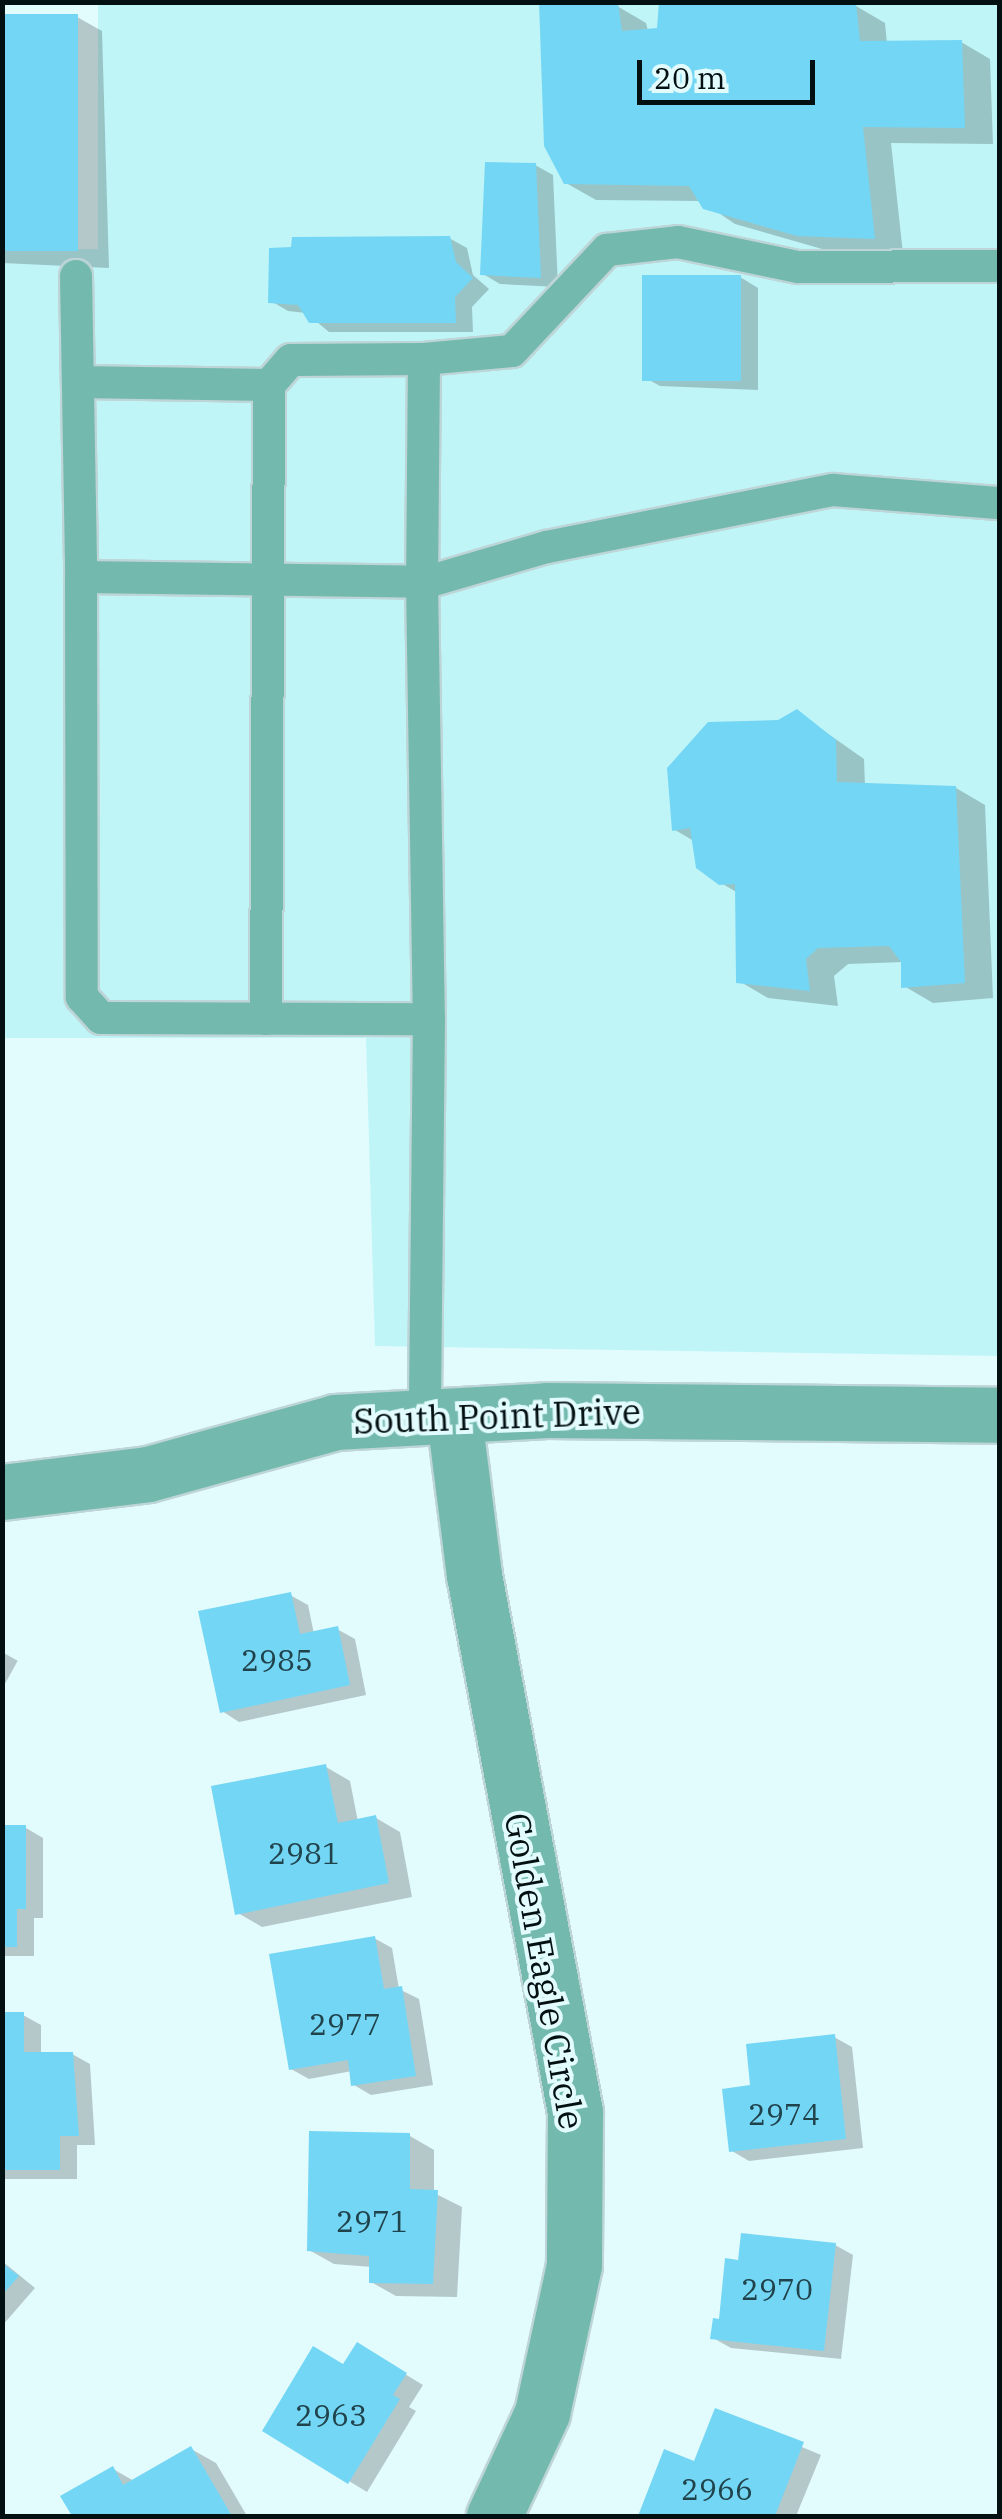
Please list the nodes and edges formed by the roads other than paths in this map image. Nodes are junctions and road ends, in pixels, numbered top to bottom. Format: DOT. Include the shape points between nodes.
graph roads {
  1 [pos="1000,266"];
  2 [pos="76,276"];
  3 [pos="424,358"];
  4 [pos="78,382"];
  5 [pos="269,385"];
  6 [pos="1000,503"];
  7 [pos="81,577"];
  8 [pos="269,580"];
  9 [pos="422,582"];
  10 [pos="266,1019"];
  11 [pos="428,1019"];
  12 [pos="1000,1416"];
  13 [pos="440,1417"];
  14 [pos="2,1492"];
  15 [pos="494,2516"];
  1 -- 3 [label="lane" via="798,267 678,242 607,250 512,351"];
  2 -- 4 [label="lane"];
  3 -- 5 [label="lane" via="291,360"];
  3 -- 9 [label="lane"];
  4 -- 5 [label="lane"];
  4 -- 7 [label="lane"];
  5 -- 8 [label="lane"];
  6 -- 9 [label="lane" via="833,490 547,546"];
  7 -- 8 [label="lane"];
  7 -- 10 [label="lane" via="82,998 100,1018"];
  8 -- 9 [label="lane"];
  8 -- 10 [label="lane"];
  9 -- 11 [label="lane"];
  10 -- 11 [label="lane"];
  11 -- 13 [label="lane"];
  12 -- 13 [label="street, South Point Drive" via="547,1410"];
  13 -- 14 [label="street, South Point Drive" via="336,1422 148,1474"];
  13 -- 15 [label="street, Golden Eagle Circle" via="576,2112 574,2265 542,2413"];
}
